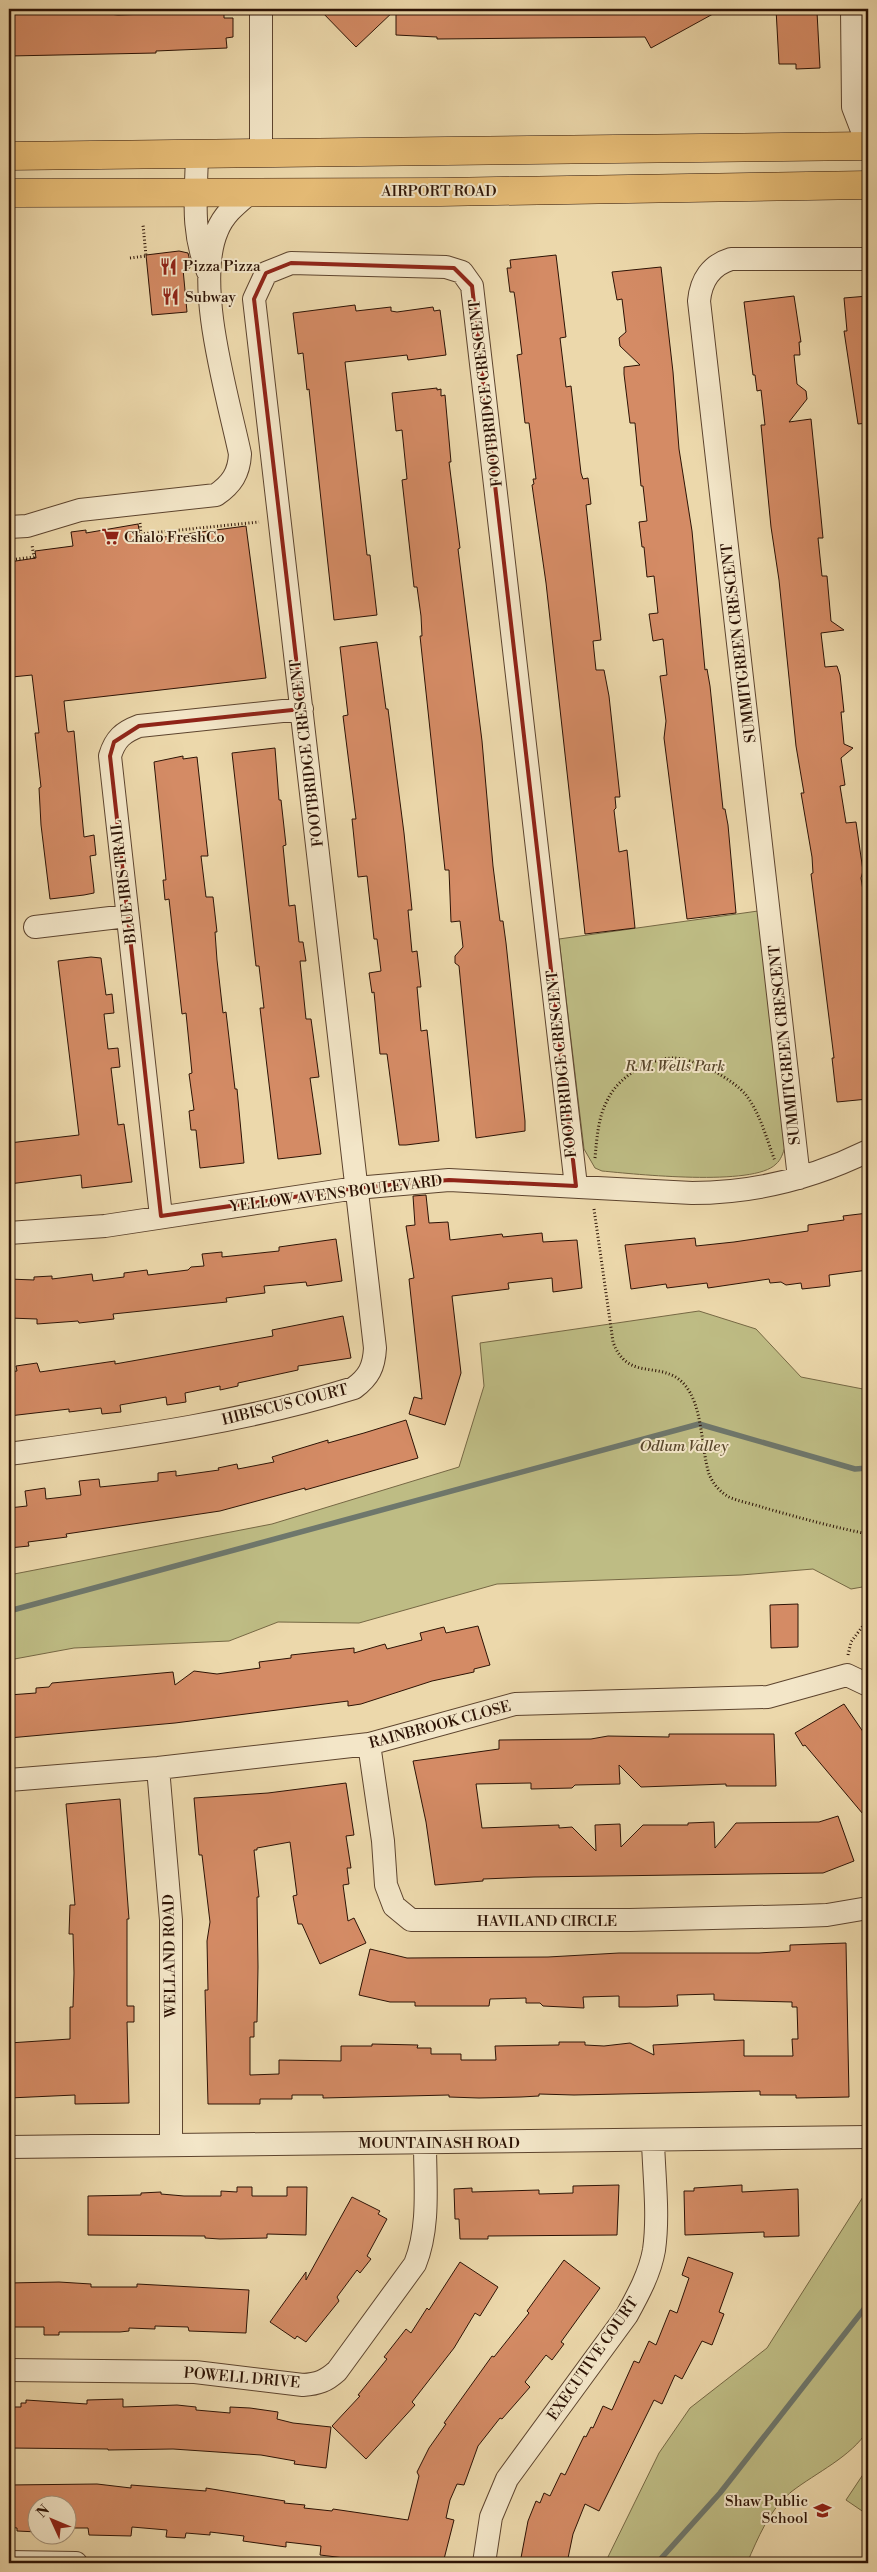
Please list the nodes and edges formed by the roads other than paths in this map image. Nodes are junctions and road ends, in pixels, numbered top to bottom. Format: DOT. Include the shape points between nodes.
graph roads {
  1 [pos="261,9"];
  2 [pos="852,9"];
  3 [pos="868,146"];
  4 [pos="197,155"];
  5 [pos="261,155"];
  6 [pos="9,156"];
  7 [pos="868,185"];
  8 [pos="252,191"];
  9 [pos="196,192"];
  10 [pos="9,193"];
  11 [pos="868,259"];
  12 [pos="208,273"];
  13 [pos="9,528"];
  14 [pos="302,709"];
  15 [pos="127,916"];
  16 [pos="35,927"];
  17 [pos="868,1151"];
  18 [pos="800,1178"];
  19 [pos="576,1186"];
  20 [pos="356,1188"];
  21 [pos="162,1216"];
  22 [pos="9,1232"];
  23 [pos="9,1454"];
  24 [pos="868,1686"];
  25 [pos="369,1744"];
  26 [pos="158,1768"];
  27 [pos="9,1780"];
  28 [pos="868,1908"];
  29 [pos="868,2137"];
  30 [pos="653,2141"];
  31 [pos="171,2144"];
  32 [pos="425,2144"];
  33 [pos="9,2148"];
  34 [pos="9,2370"];
  35 [pos="9,2562"];
  36 [pos="76,2563"];
  37 [pos="484,2563"];
  1 -- 5 [label="street"];
  2 -- 3 [label="street" via="852,106"];
  3 -- 5 [label="main road"];
  4 -- 5 [label="main road"];
  4 -- 6 [label="main road"];
  4 -- 9 [label="street"];
  7 -- 8 [label="main road, AIRPORT ROAD" via="441,192"];
  8 -- 9 [label="main road, AIRPORT ROAD"];
  8 -- 12 [label="street" via="230,209 222,221 216,233"];
  9 -- 10 [label="main road, AIRPORT ROAD"];
  9 -- 12 [label="street" via="195,230"];
  11 -- 18 [label="street, SUMMITGREEN CRESCENT" via="731,259 711,270 700,289 699,301"];
  12 -- 13 [label="street" via="216,337 240,454 235,478 216,495 80,510"];
  14 -- 15 [label="street, BLUE IRIS TRAIL" via="140,726 126,731 114,742 110,756"];
  14 -- 19 [label="street, FOOTBRIDGE CRESCENT" via="254,299 266,272 291,263 454,268 468,278 472,286 482,351"];
  14 -- 20 [label="street, FOOTBRIDGE CRESCENT"];
  15 -- 16 [label="street"];
  15 -- 21 [label="street, BLUE IRIS TRAIL"];
  17 -- 18 [label="street, YELLOW AVENS BOULEVARD"];
  18 -- 19 [label="street, YELLOW AVENS BOULEVARD" via="763,1188 710,1193"];
  19 -- 20 [label="street, YELLOW AVENS BOULEVARD" via="448,1180"];
  20 -- 21 [label="street, YELLOW AVENS BOULEVARD"];
  20 -- 23 [label="street, HIBISCUS COURT" via="375,1348 374,1363 366,1379 354,1388 244,1417 146,1435"];
  21 -- 22 [label="street, YELLOW AVENS BOULEVARD" via="105,1226"];
  24 -- 25 [label="street, RAINBROOK CLOSE" via="847,1675 768,1697 515,1704"];
  25 -- 26 [label="street, RAINBROOK CLOSE"];
  25 -- 28 [label="street, HAVILAND CIRCLE" via="384,1841 386,1885 394,1906 411,1920 772,1917 827,1915"];
  26 -- 27 [label="street, RAINBROOK CLOSE"];
  26 -- 31 [label="street, WELLAND ROAD" via="171,1920"];
  29 -- 30 [label="street, MOUNTAINASH ROAD"];
  30 -- 32 [label="street, MOUNTAINASH ROAD"];
  30 -- 37 [label="street, EXECUTIVE COURT" via="656,2230 654,2252 642,2287 628,2315 507,2479 491,2517"];
  31 -- 32 [label="street, MOUNTAINASH ROAD"];
  31 -- 33 [label="street, MOUNTAINASH ROAD"];
  32 -- 34 [label="street, POWELL DRIVE" via="424,2220 415,2264 328,2379 302,2385 194,2372"];
  35 -- 36 [label="street"];
}
